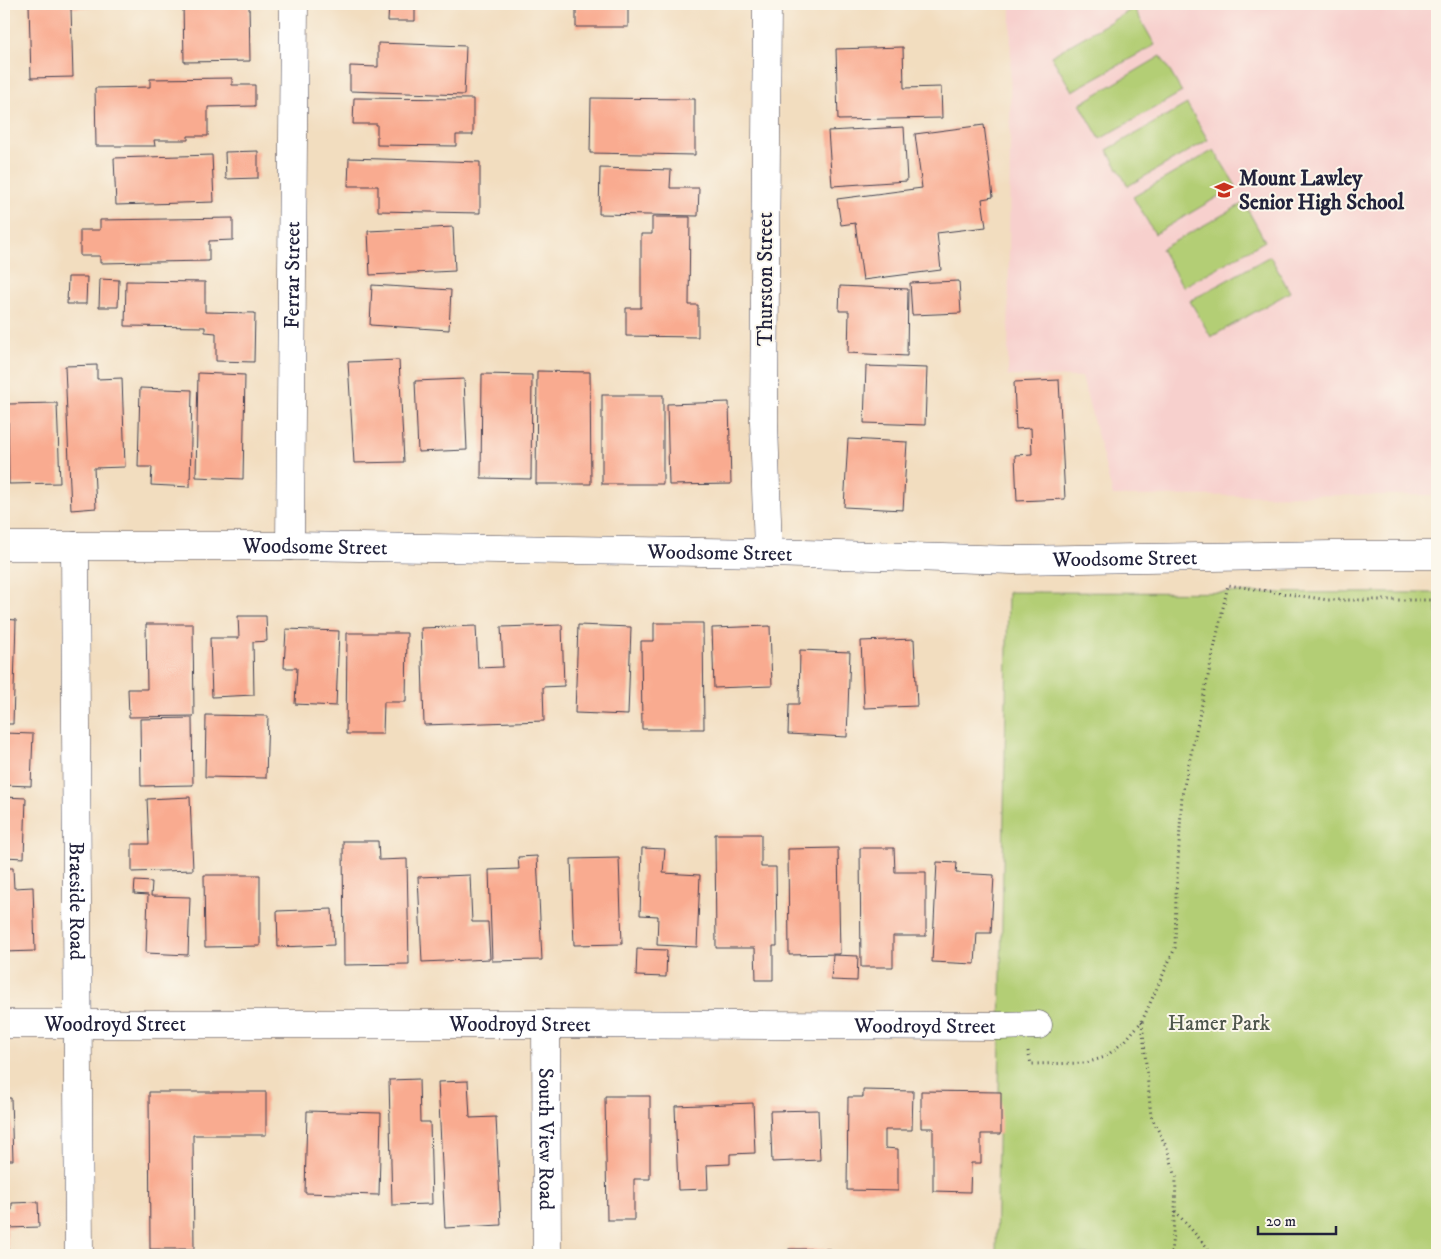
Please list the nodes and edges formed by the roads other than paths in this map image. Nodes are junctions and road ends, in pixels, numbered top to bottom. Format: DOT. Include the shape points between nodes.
graph roads {
  1 [pos="294,4"];
  2 [pos="767,4"];
  3 [pos="4,546"];
  4 [pos="75,546"];
  5 [pos="290,546"];
  6 [pos="768,553"];
  7 [pos="1437,555"];
  8 [pos="4,1024"];
  9 [pos="78,1024"];
  10 [pos="546,1024"];
  11 [pos="1031,1025"];
  12 [pos="78,1255"];
  13 [pos="547,1255"];
  1 -- 5 [label="street, Ferrar Street"];
  2 -- 6 [label="street, Thurston Street" via="764,422"];
  3 -- 4 [label="street, Woodsome Street"];
  4 -- 5 [label="street, Woodsome Street"];
  4 -- 9 [label="street, Braeside Road"];
  5 -- 6 [label="street, Woodsome Street"];
  6 -- 7 [label="street, Woodsome Street" via="1014,560"];
  8 -- 9 [label="street, Woodroyd Street"];
  9 -- 10 [label="street, Woodroyd Street"];
  9 -- 12 [label="street, Braeside Road"];
  10 -- 11 [label="street, Woodroyd Street"];
  10 -- 13 [label="street, South View Road"];
}
